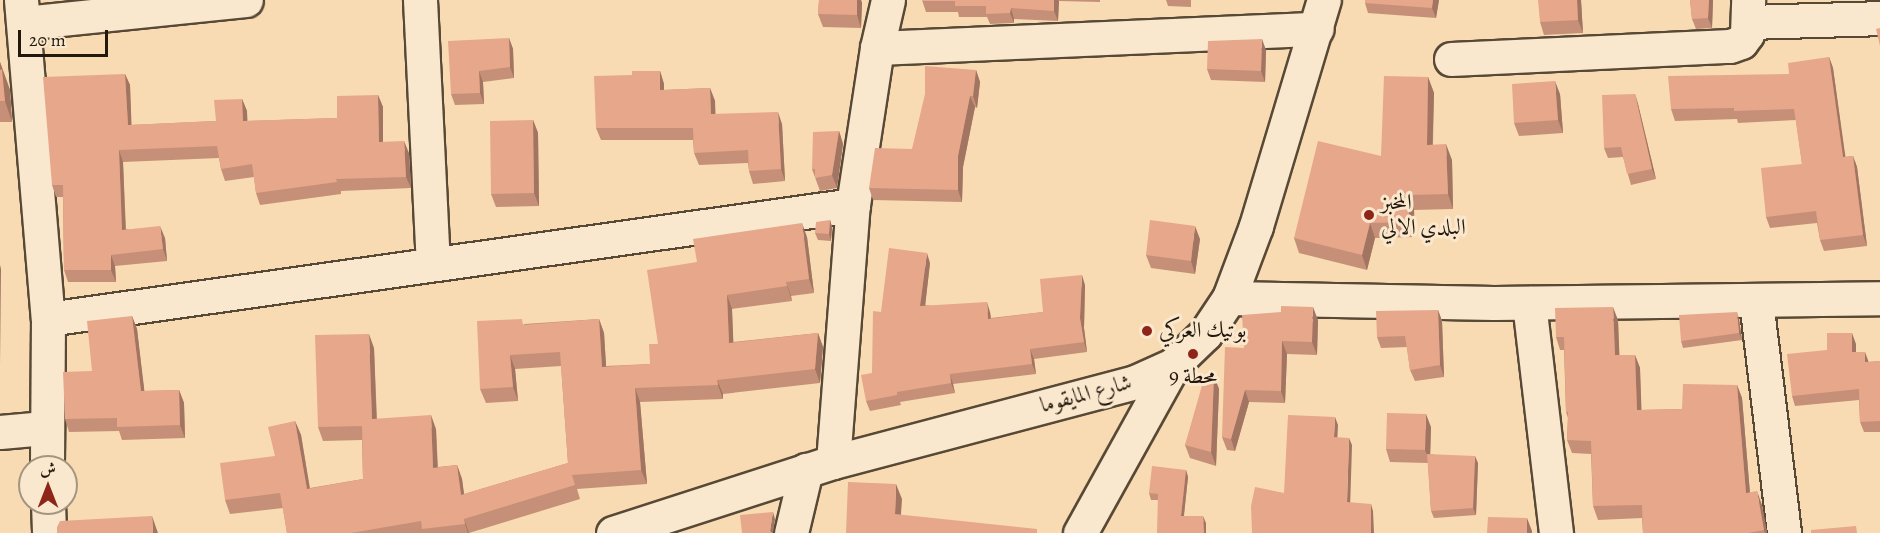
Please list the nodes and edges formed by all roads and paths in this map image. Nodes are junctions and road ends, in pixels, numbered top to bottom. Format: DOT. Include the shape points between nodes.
graph roads {
  1 [pos="246,0"];
  2 [pos="420,0"];
  3 [pos="888,0"];
  4 [pos="1748,11"];
  5 [pos="23,12"];
  6 [pos="1321,14"];
  7 [pos="1880,18"];
  8 [pos="877,48"];
  9 [pos="1451,59"];
  10 [pos="853,205"];
  11 [pos="433,264"];
  12 [pos="1229,298"];
  13 [pos="1880,298"];
  14 [pos="1756,301"];
  15 [pos="1529,303"];
  16 [pos="48,319"];
  17 [pos="1173,365"];
  18 [pos="45,428"];
  19 [pos="0,432"];
  20 [pos="46,455"];
  21 [pos="820,466"];
  22 [pos="48,515"];
  23 [pos="49,533"];
  24 [pos="613,533"];
  25 [pos="791,533"];
  26 [pos="1080,533"];
  27 [pos="1556,533"];
  28 [pos="1784,533"];
  1 -- 5 [label="street"];
  2 -- 11 [label="street"];
  3 -- 8 [label="street"];
  4 -- 7 [label="street"];
  4 -- 9 [label="street" via="1747,34 1741,42 1730,46"];
  5 -- 16 [label="street"];
  6 -- 8 [label="street"];
  6 -- 12 [label="street, شارع المايقوما" via="1256,226"];
  8 -- 10 [label="street"];
  10 -- 11 [label="street"];
  10 -- 21 [label="street"];
  11 -- 16 [label="street"];
  12 -- 15 [label="street"];
  12 -- 17 [label="street, شارع المايقوما" via="1205,334"];
  13 -- 14 [label="street"];
  14 -- 15 [label="street"];
  14 -- 28 [label="street"];
  15 -- 27 [label="street"];
  16 -- 18 [label="street"];
  17 -- 21 [label="street, شارع المايقوما" via="1135,382"];
  17 -- 26 [label="street"];
  18 -- 19 [label="street"];
  18 -- 20 [label="street"];
  21 -- 24 [label="street, شارع المايقوما"];
  21 -- 25 [label="street"];
  22 -- 23 [label="street"];
}
